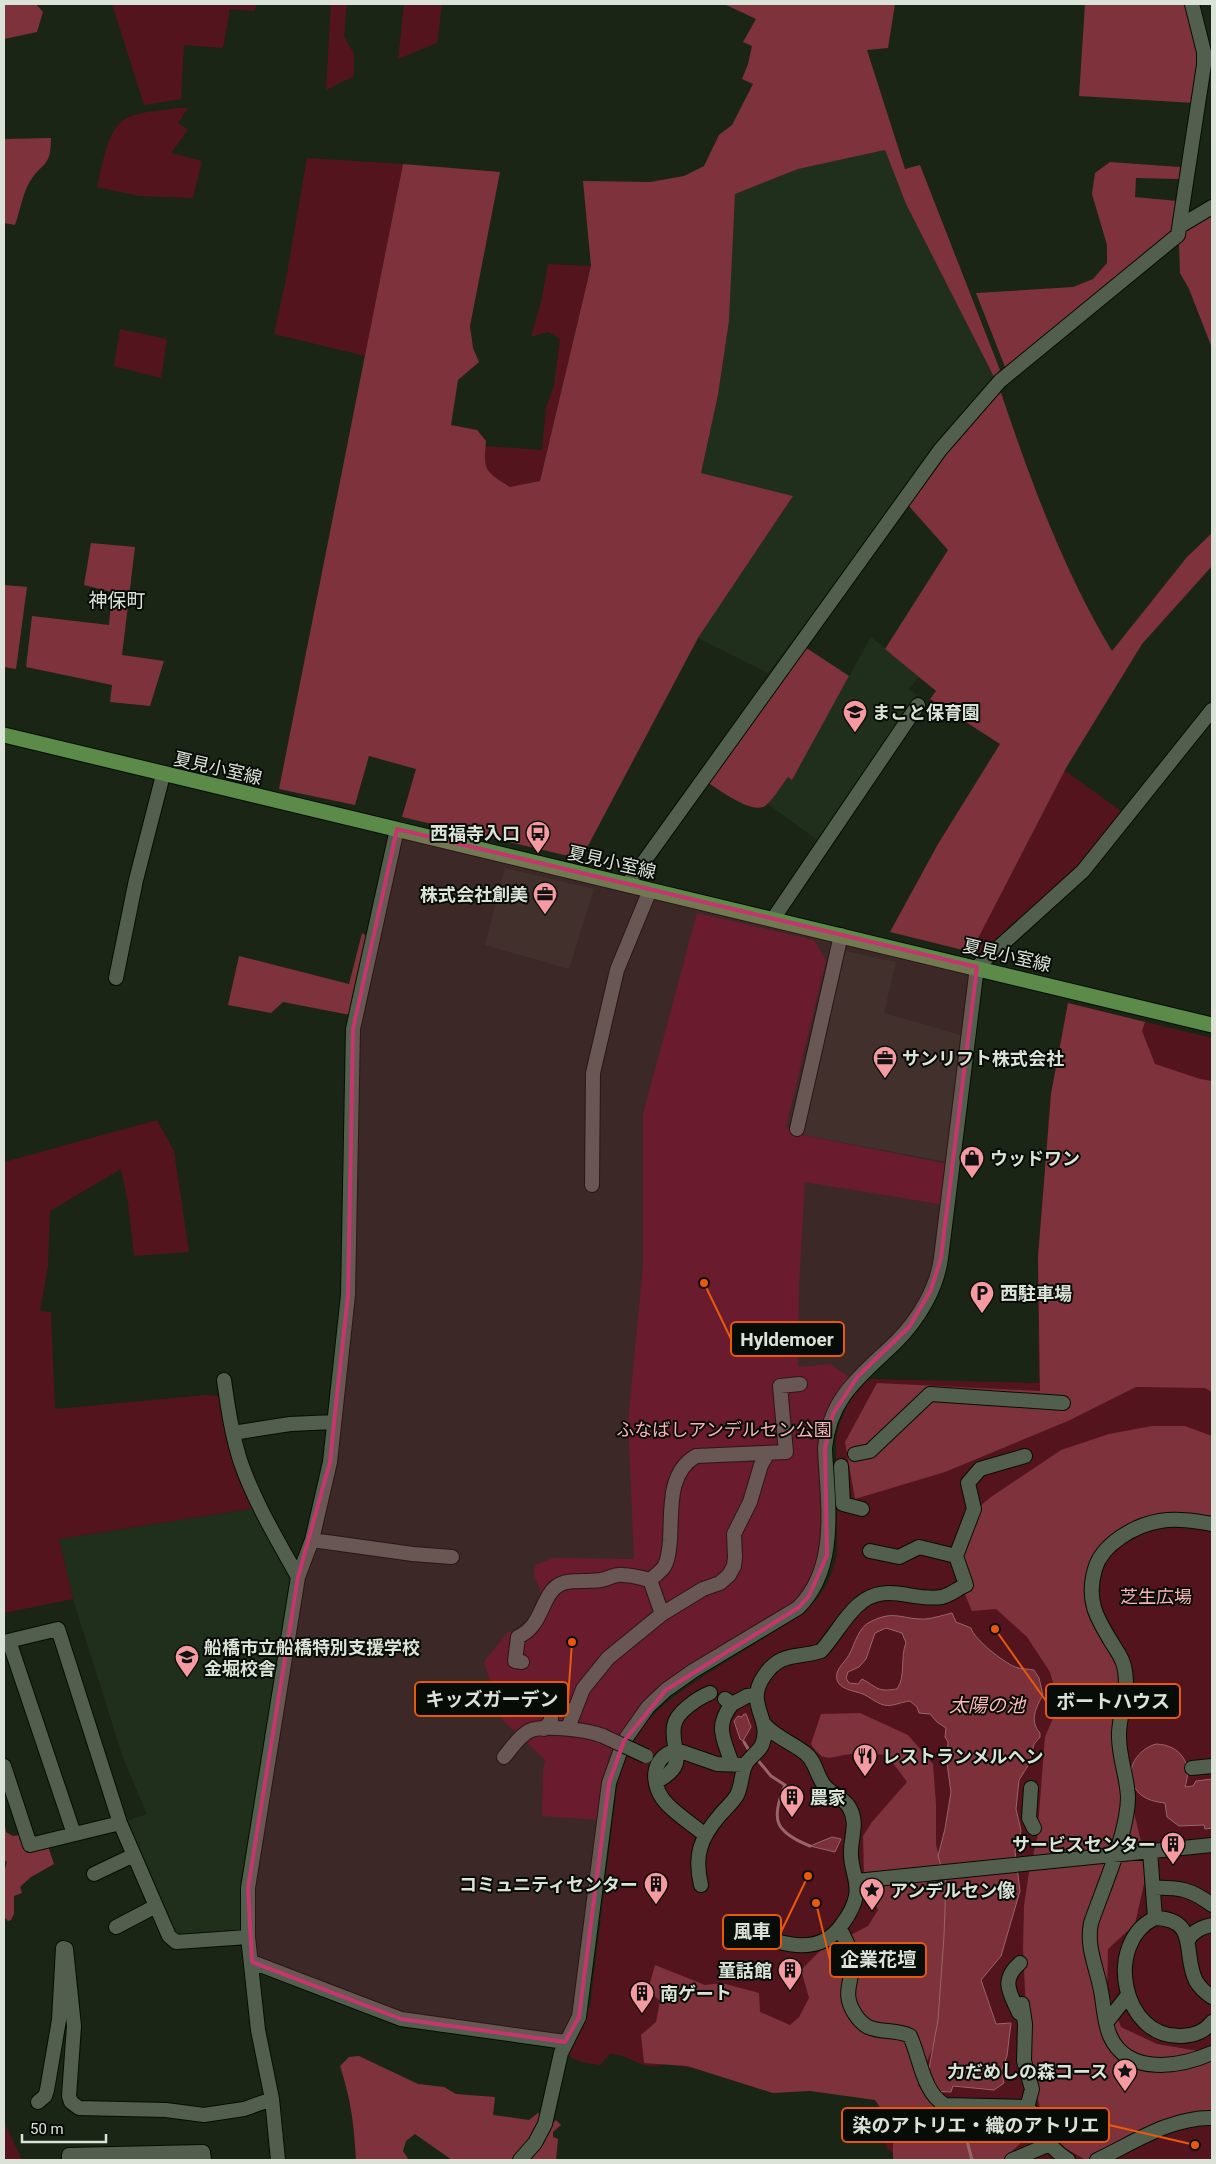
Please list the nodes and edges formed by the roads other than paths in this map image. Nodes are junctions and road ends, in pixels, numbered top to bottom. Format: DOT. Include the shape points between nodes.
graph roads {
  1 [pos="1192,4"];
  2 [pos="1212,207"];
  3 [pos="1180,226"];
  4 [pos="918,705"];
  5 [pos="1212,710"];
  6 [pos="4,735"];
  7 [pos="163,775"];
  8 [pos="397,829"];
  9 [pos="627,884"];
  10 [pos="650,890"];
  11 [pos="773,919"];
  12 [pos="841,935"];
  13 [pos="978,967"];
  14 [pos="116,978"];
  15 [pos="1212,1025"];
  16 [pos="797,1129"];
  17 [pos="592,1185"];
  18 [pos="224,1380"];
  19 [pos="800,1384"];
  20 [pos="1063,1403"];
  21 [pos="334,1422"];
  22 [pos="232,1432"];
  23 [pos="768,1453"];
  24 [pos="864,1455"];
  25 [pos="1025,1456"];
  26 [pos="841,1466"];
  27 [pos="862,1509"];
  28 [pos="1212,1524"];
  29 [pos="312,1540"];
  30 [pos="870,1551"];
  31 [pos="956,1556"];
  32 [pos="452,1557"];
  33 [pos="298,1577"];
  34 [pos="650,1580"];
  35 [pos="662,1614"];
  36 [pos="6,1641"];
  37 [pos="522,1662"];
  38 [pos="710,1693"];
  39 [pos="756,1695"];
  40 [pos="574,1712"];
  41 [pos="764,1725"];
  42 [pos="568,1728"];
  43 [pos="544,1729"];
  44 [pos="787,1742"];
  45 [pos="761,1747"];
  46 [pos="677,1750"];
  47 [pos="504,1757"];
  48 [pos="653,1759"];
  49 [pos="738,1764"];
  50 [pos="4,1766"];
  51 [pos="1212,1766"];
  52 [pos="1192,1768"];
  53 [pos="656,1782"];
  54 [pos="1031,1788"];
  55 [pos="120,1823"];
  56 [pos="1034,1828"];
  57 [pos="74,1834"];
  58 [pos="705,1835"];
  59 [pos="1212,1845"];
  60 [pos="1150,1851"];
  61 [pos="1115,1854"];
  62 [pos="134,1855"];
  63 [pos="94,1874"];
  64 [pos="856,1881"];
  65 [pos="701,1885"];
  66 [pos="1153,1888"];
  67 [pos="1212,1904"];
  68 [pos="156,1906"];
  69 [pos="1156,1918"];
  70 [pos="1212,1925"];
  71 [pos="116,1926"];
  72 [pos="840,1929"];
  73 [pos="751,1933"];
  74 [pos="248,1937"];
  75 [pos="1188,1941"];
  76 [pos="252,1962"];
  77 [pos="1020,1963"];
  78 [pos="1128,1995"];
  79 [pos="1212,1997"];
  80 [pos="1212,2022"];
  81 [pos="1106,2023"];
  82 [pos="1197,2034"];
  83 [pos="565,2042"];
  84 [pos="1207,2056"];
  85 [pos="272,2099"];
  86 [pos="38,2102"];
  87 [pos="1027,2108"];
  88 [pos="1212,2118"];
  89 [pos="1050,2144"];
  90 [pos="1066,2159"];
  91 [pos="69,2160"];
  92 [pos="204,2160"];
  93 [pos="278,2160"];
  94 [pos="520,2160"];
  95 [pos="1012,2160"];
  96 [pos="1030,2160"];
  97 [pos="1097,2160"];
  1 -- 3 [label="street" via="1204,52 1204,65"];
  2 -- 3 [label="street"];
  3 -- 9 [label="street" via="1174,239 1000,380 940,450"];
  4 -- 11 [label="street"];
  5 -- 13 [label="street" via="1082,871"];
  6 -- 7 [label="main road, 夏見小室線"];
  7 -- 8 [label="main road, 夏見小室線"];
  7 -- 14 [label="street" via="136,880"];
  8 -- 9 [label="main road, 夏見小室線"];
  8 -- 21 [label="street" via="353,1029 348,1296"];
  9 -- 10 [label="main road, 夏見小室線"];
  10 -- 11 [label="main road, 夏見小室線"];
  10 -- 17 [label="street" via="617,970 593,1073"];
  11 -- 12 [label="main road, 夏見小室線"];
  12 -- 13 [label="main road, 夏見小室線"];
  12 -- 16 [label="street"];
  13 -- 15 [label="main road, 夏見小室線"];
  13 -- 83 [label="street" via="940,1263 931,1290 913,1322 858,1376 831,1418 825,1448 827,1555 809,1596 798,1608 666,1690 648,1707 624,1741 609,1784 579,2017"];
  18 -- 22 [label="street"];
  19 -- 23 [label="street" via="780,1386 786,1452"];
  20 -- 24 [label="street" via="930,1394"];
  21 -- 22 [label="street"];
  21 -- 29 [label="street" via="330,1462"];
  22 -- 33 [label="street" via="264,1515"];
  23 -- 34 [label="street" via="696,1456 682,1466 675,1480 667,1560"];
  23 -- 35 [label="street" via="734,1534 734,1566 729,1575"];
  25 -- 31 [label="street" via="980,1468 968,1483 974,1508"];
  26 -- 27 [label="street" via="843,1504"];
  28 -- 61 [label="street" via="1177,1520 1143,1526 1112,1545 1102,1555 1095,1570 1093,1608 1122,1658 1126,1674 1119,1734 1120,1761 1128,1798 1124,1829"];
  29 -- 32 [label="street"];
  29 -- 33 [label="street"];
  30 -- 31 [label="street" via="899,1557 919,1547"];
  31 -- 39 [label="street" via="966,1585 941,1597 891,1592 862,1602 821,1651 787,1657 776,1663 763,1678"];
  33 -- 74 [label="street" via="248,1888"];
  34 -- 35 [label="street"];
  34 -- 37 [label="street" via="612,1574 605,1579 576,1580 558,1585 549,1594 531,1629 518,1637 515,1661"];
  35 -- 40 [label="street" via="608,1658 583,1688"];
  36 -- 55 [label="street" via="58,1630"];
  36 -- 57 [label="street"];
  38 -- 46 [label="street" via="675,1720"];
  39 -- 41 [label="street"];
  39 -- 49 [label="street" via="729,1701 723,1716 721,1728"];
  40 -- 42 [label="street"];
  40 -- 43 [label="street" via="557,1706 551,1710 550,1721"];
  41 -- 44 [label="street"];
  41 -- 45 [label="street"];
  42 -- 43 [label="street"];
  42 -- 48 [label="street, bridge" via="593,1732"];
  43 -- 47 [label="street" via="528,1732"];
  44 -- 45 [label="street"];
  44 -- 64 [label="street" via="806,1753 824,1785 849,1807 855,1822 850,1844"];
  45 -- 49 [label="street"];
  46 -- 48 [label="street"];
  46 -- 49 [label="street" via="707,1762"];
  46 -- 53 [label="street" via="670,1774"];
  48 -- 53 [label="street"];
  49 -- 58 [label="street" via="743,1781 736,1796"];
  50 -- 57 [label="street" via="30,1845"];
  51 -- 52 [label="street"];
  53 -- 58 [label="street" via="667,1804"];
  54 -- 56 [label="street" via="1029,1818"];
  55 -- 57 [label="street"];
  55 -- 62 [label="street"];
  58 -- 65 [label="street" via="698,1862"];
  59 -- 60 [label="street"];
  60 -- 61 [label="street"];
  60 -- 66 [label="street"];
  61 -- 64 [label="street"];
  61 -- 81 [label="street" via="1088,1935"];
  62 -- 63 [label="street"];
  62 -- 68 [label="street"];
  64 -- 72 [label="street" via="854,1905"];
  66 -- 67 [label="street" via="1176,1887 1201,1896"];
  66 -- 69 [label="street"];
  68 -- 71 [label="street"];
  68 -- 74 [label="street" via="169,1936 176,1942"];
  69 -- 75 [label="street" via="1173,1920 1182,1926"];
  69 -- 78 [label="street" via="1143,1926 1131,1942 1126,1970"];
  70 -- 75 [label="street" via="1200,1928"];
  72 -- 73 [label="street" via="813,1945 801,1946"];
  72 -- 87 [label="street" via="850,1950 852,1963 848,1998 856,2016 870,2028 903,2032 910,2036 928,2088 937,2100 944,2104"];
  74 -- 76 [label="street"];
  75 -- 79 [label="street" via="1196,1980 1200,1988"];
  76 -- 83 [label="street" via="401,2019"];
  76 -- 85 [label="street" via="258,2030"];
  77 -- 87 [label="street" via="1010,1974 1008,1984 1025,2024 1024,2061 1032,2089"];
  78 -- 81 [label="street"];
  78 -- 82 [label="street" via="1143,2021 1161,2032 1179,2036"];
  80 -- 82 [label="street"];
  81 -- 84 [label="street" via="1116,2045 1134,2060 1163,2066"];
  82 -- 84 [label="street"];
  83 -- 94 [label="street" via="545,2124"];
  85 -- 86 [label="street" via="244,2109 204,2115 166,2110 78,2108 71,2102 74,2026 66,1948 63,1948 59,2020 47,2090"];
  85 -- 93 [label="street"];
  87 -- 89 [label="street"];
  88 -- 97 [label="street" via="1175,2123"];
  89 -- 90 [label="street"];
  89 -- 95 [label="street"];
  90 -- 96 [label="street" via="1051,2154"];
  91 -- 92 [label="street" via="69,2156 203,2152"];
}
